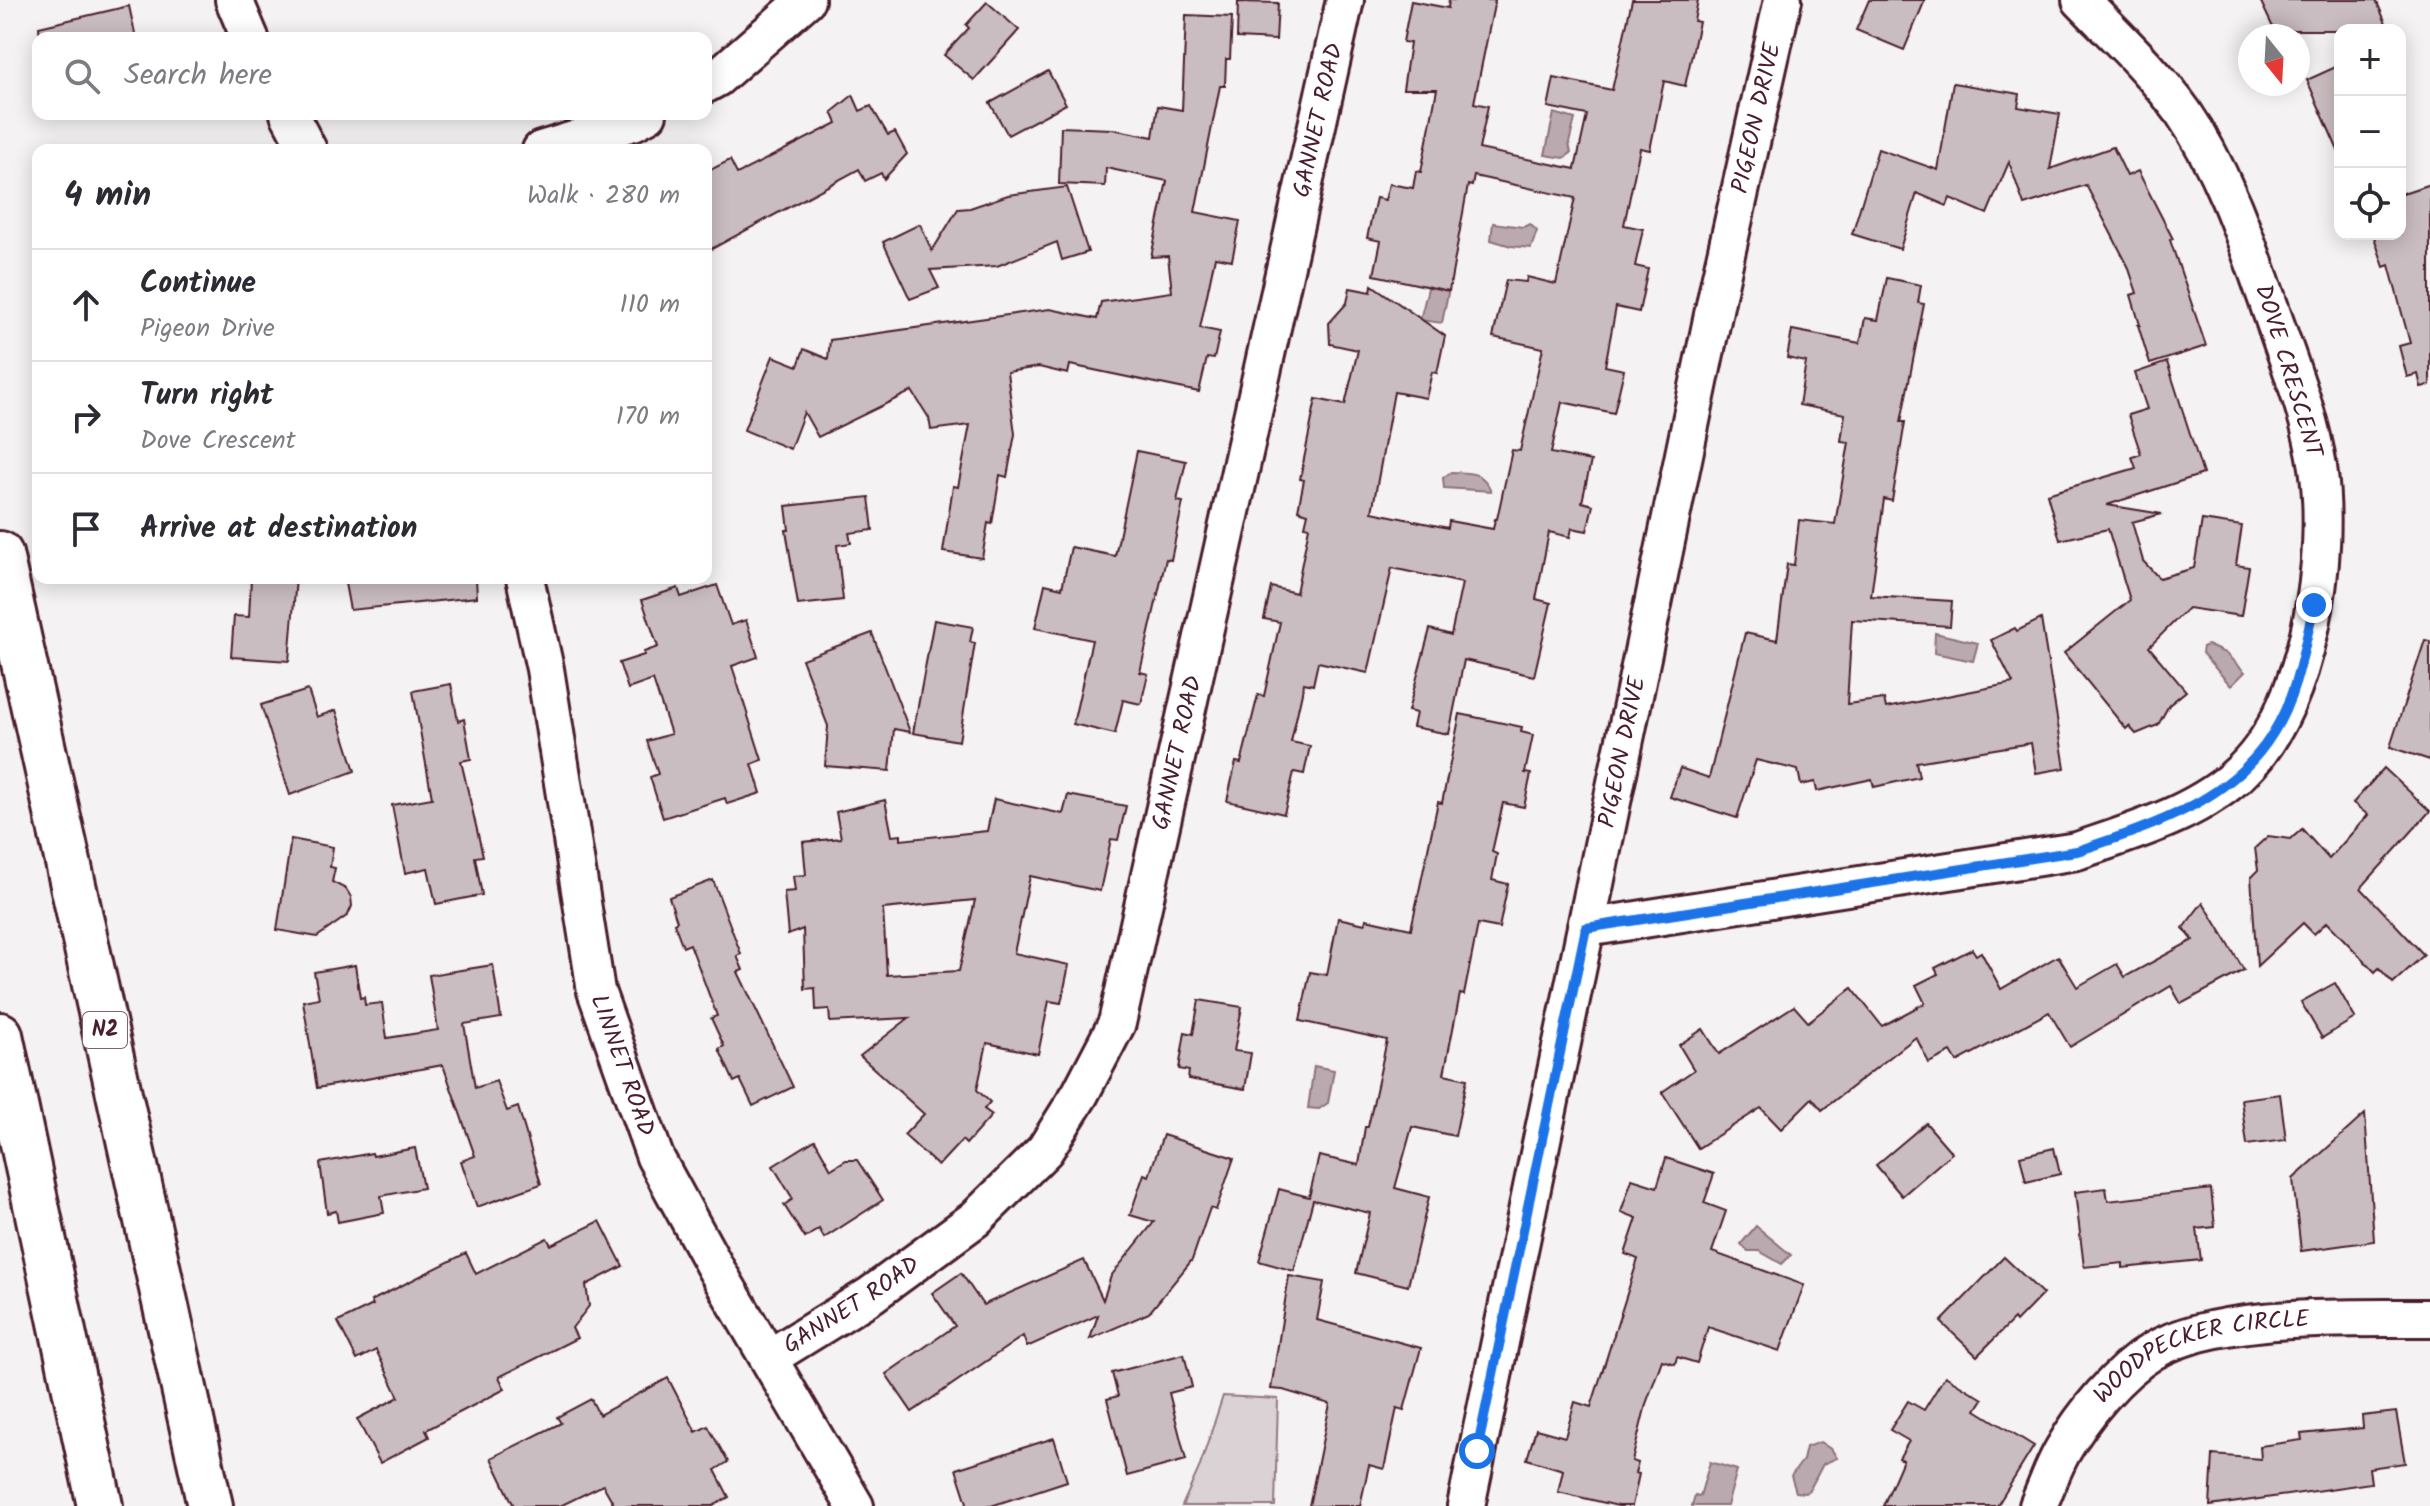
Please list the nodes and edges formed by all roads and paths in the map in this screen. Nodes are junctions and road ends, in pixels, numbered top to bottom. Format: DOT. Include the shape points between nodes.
graph roads {
  1 [pos="234,0"];
  2 [pos="806,0"];
  3 [pos="1345,0"];
  4 [pos="1783,0"];
  5 [pos="2081,0"];
  6 [pos="247,32"];
  7 [pos="712,81"];
  8 [pos="292,120"];
  9 [pos="637,120"];
  10 [pos="305,144"];
  11 [pos="561,144"];
  12 [pos="0,554"];
  13 [pos="526,584"];
  14 [pos="1586,928"];
  15 [pos="0,1035"];
  16 [pos="2430,1318"];
  17 [pos="769,1358"];
  18 [pos="100,1506"];
  19 [pos="210,1506"];
  20 [pos="855,1506"];
  21 [pos="1466,1506"];
  22 [pos="2038,1506"];
  1 -- 6 [label="street"];
  2 -- 7 [label="street"];
  3 -- 17 [label="street, GANNET ROAD" via="1117,1023 1045,1150 975,1219 871,1295"];
  4 -- 14 [label="street, PIGEON DRIVE"];
  5 -- 14 [label="street, DOVE CRESCENT" via="2182,111 2216,167 2307,418 2323,518 2314,605 2297,678 2273,733 2243,770 2205,798 2155,825 2077,851"];
  8 -- 10 [label="street"];
  9 -- 11 [label="street"];
  12 -- 19 [label="highway, N2"];
  13 -- 17 [label="street, LINNET ROAD" via="545,669 596,991 655,1157"];
  14 -- 21 [label="street, PIGEON DRIVE"];
  15 -- 18 [label="highway"];
  16 -- 22 [label="street, WOODPECKER CIRCLE" via="2298,1319 2201,1331 2152,1351 2105,1390 2062,1450"];
  17 -- 20 [label="street, LINNET ROAD"];
}
